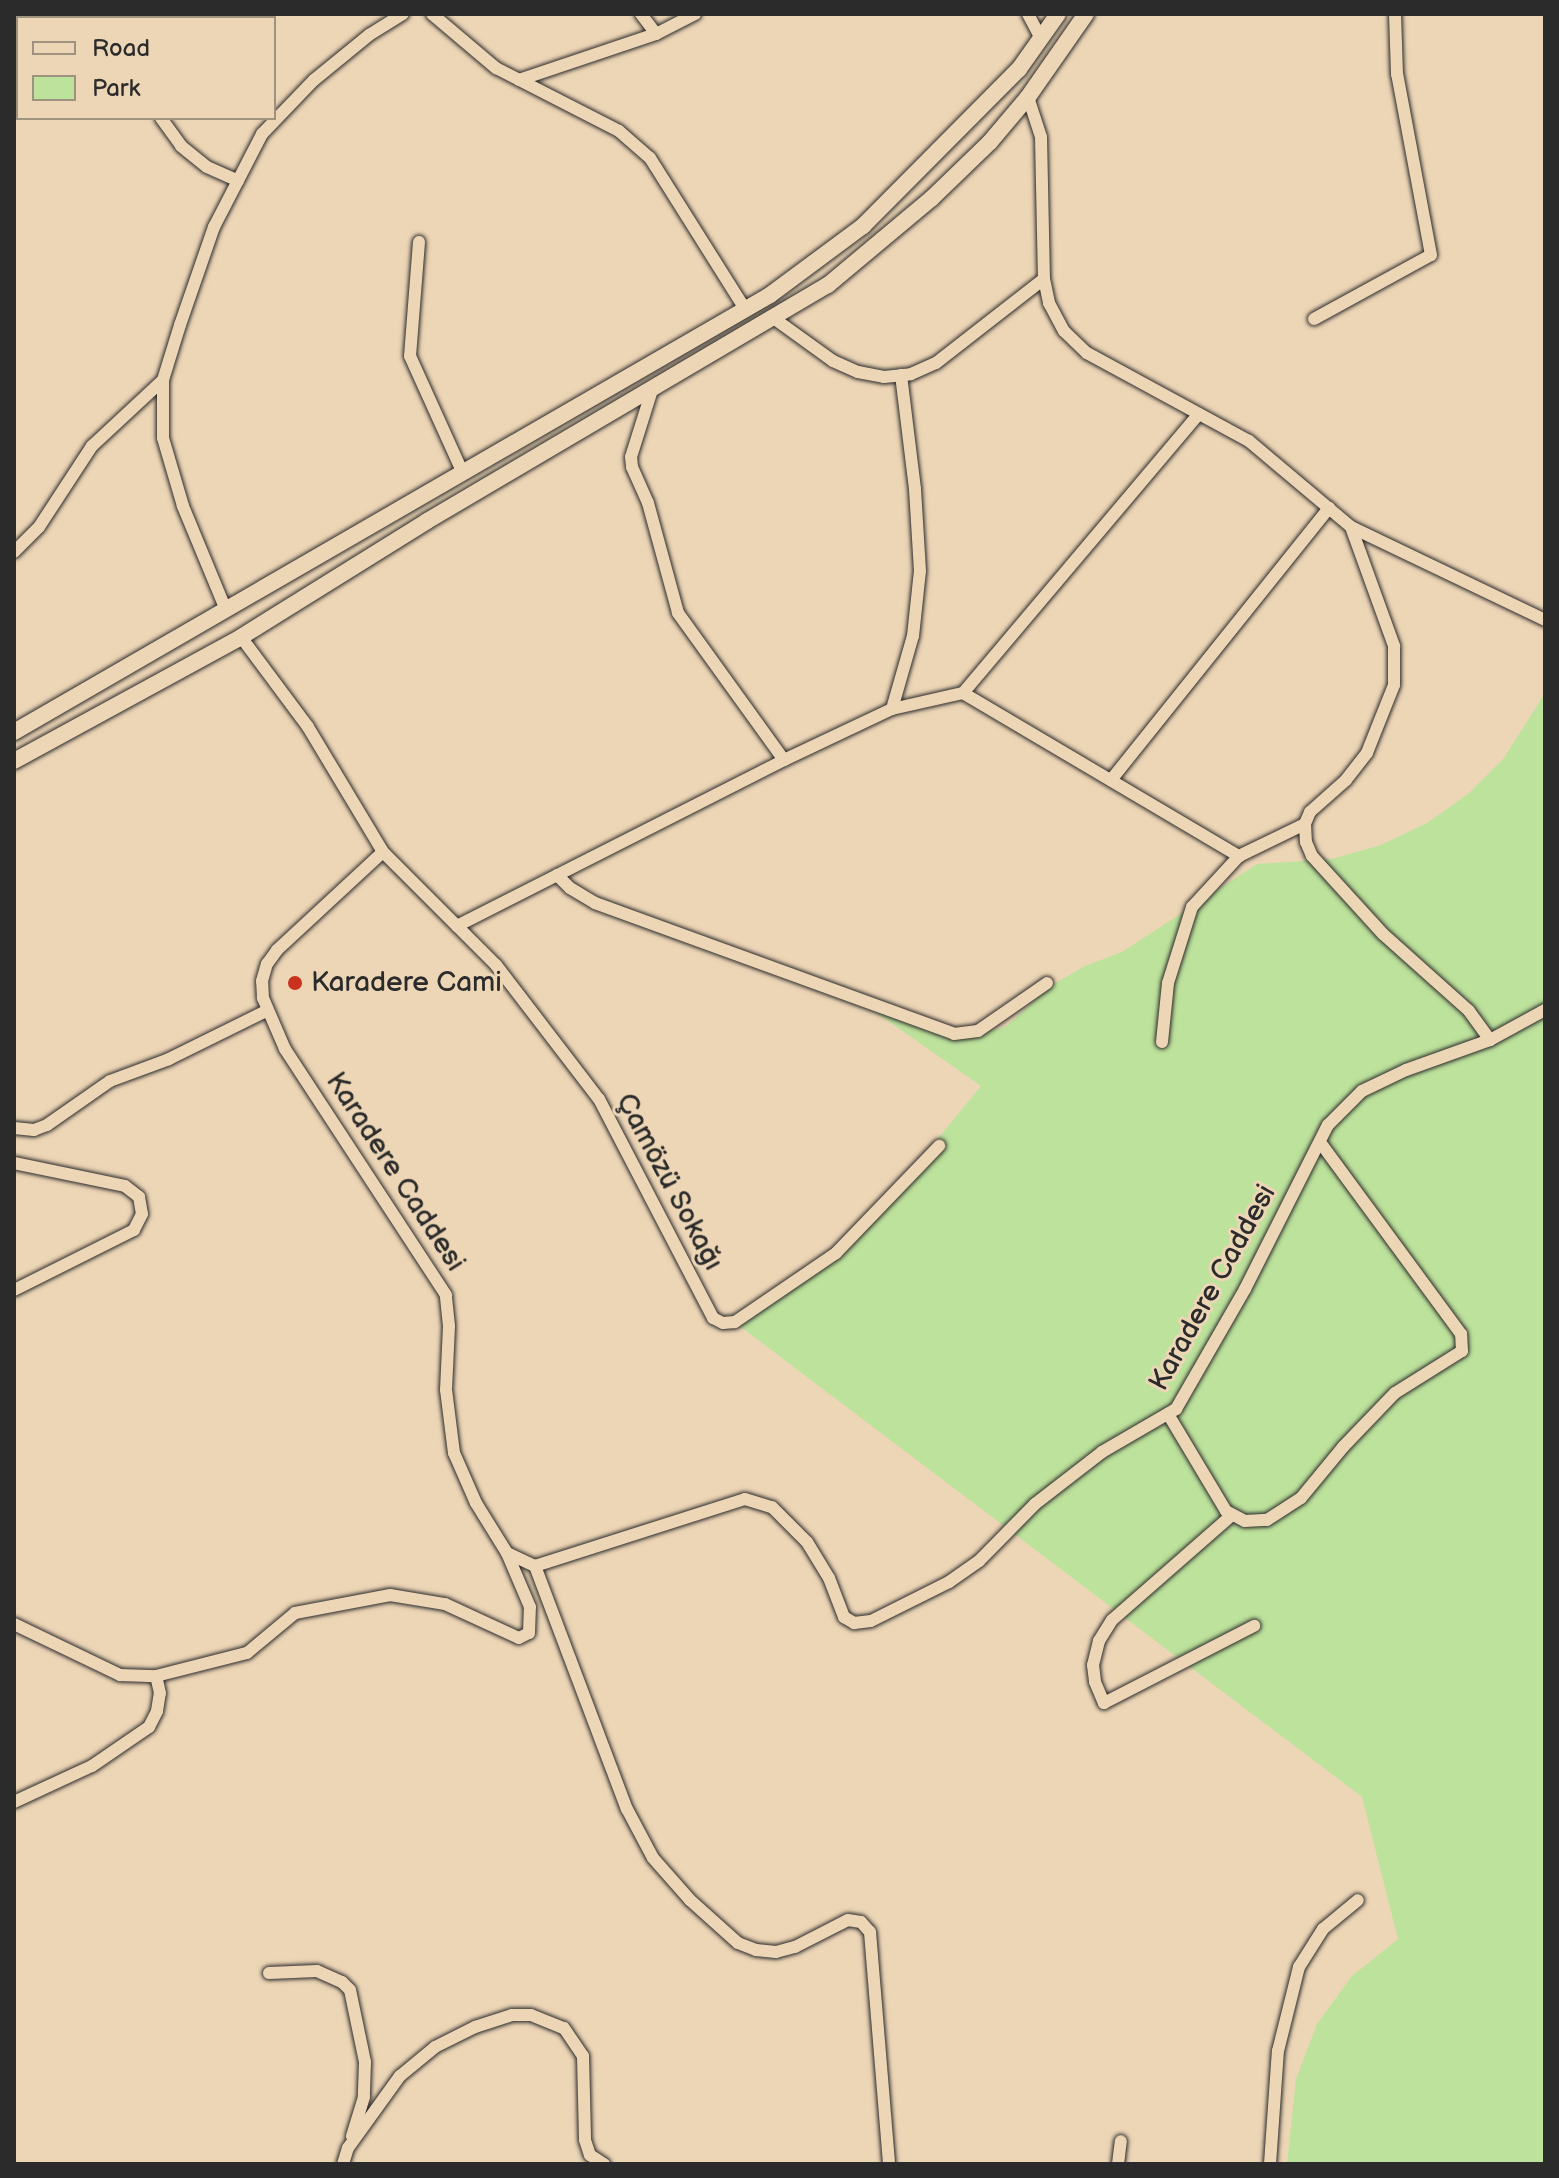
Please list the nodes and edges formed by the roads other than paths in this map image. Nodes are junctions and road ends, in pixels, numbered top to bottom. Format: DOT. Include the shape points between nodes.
graph roads {
  1 [pos="403,14"];
  2 [pos="432,14"];
  3 [pos="641,14"];
  4 [pos="695,14"];
  5 [pos="1028,14"];
  6 [pos="1058,14"];
  7 [pos="1086,14"];
  8 [pos="1395,14"];
  9 [pos="656,34"];
  10 [pos="1041,38"];
  11 [pos="519,80"];
  12 [pos="1028,97"];
  13 [pos="276,119"];
  14 [pos="163,120"];
  15 [pos="275,120"];
  16 [pos="238,181"];
  17 [pos="419,242"];
  18 [pos="1044,279"];
  19 [pos="745,309"];
  20 [pos="772,317"];
  21 [pos="1314,319"];
  22 [pos="901,375"];
  23 [pos="163,380"];
  24 [pos="652,390"];
  25 [pos="1199,414"];
  26 [pos="462,471"];
  27 [pos="1329,508"];
  28 [pos="1351,527"];
  29 [pos="14,552"];
  30 [pos="226,610"];
  31 [pos="1545,620"];
  32 [pos="241,637"];
  33 [pos="963,693"];
  34 [pos="892,709"];
  35 [pos="14,732"];
  36 [pos="784,760"];
  37 [pos="14,761"];
  38 [pos="1111,780"];
  39 [pos="1305,824"];
  40 [pos="383,852"];
  41 [pos="1239,856"];
  42 [pos="557,875"];
  43 [pos="457,926"];
  44 [pos="1047,983"];
  45 [pos="268,1010"];
  46 [pos="1545,1010"];
  47 [pos="1490,1040"];
  48 [pos="1162,1042"];
  49 [pos="14,1128"];
  50 [pos="1320,1142"];
  51 [pos="939,1146"];
  52 [pos="14,1163"];
  53 [pos="14,1290"];
  54 [pos="1168,1414"];
  55 [pos="1232,1515"];
  56 [pos="507,1553"];
  57 [pos="535,1566"];
  58 [pos="14,1624"];
  59 [pos="1254,1626"];
  60 [pos="156,1676"];
  61 [pos="14,1802"];
  62 [pos="1358,1900"];
  63 [pos="269,1973"];
  64 [pos="1121,2141"];
  65 [pos="348,2148"];
  66 [pos="343,2164"];
  67 [pos="604,2164"];
  68 [pos="889,2164"];
  69 [pos="1118,2164"];
  70 [pos="1270,2164"];
  1 -- 13 [label="street" via="314,80"];
  2 -- 11 [label="street" via="496,68"];
  3 -- 9 [label="street"];
  4 -- 9 [label="street"];
  5 -- 10 [label="street"];
  6 -- 10 [label="street"];
  7 -- 12 [label="street"];
  8 -- 21 [label="street" via="1397,74 1431,255"];
  9 -- 11 [label="street"];
  10 -- 19 [label="street" via="1019,69 863,226"];
  11 -- 19 [label="street" via="619,131 650,158"];
  12 -- 18 [label="street" via="1041,137"];
  12 -- 20 [label="street" via="990,142 874,249 828,285"];
  14 -- 16 [label="street" via="189,153"];
  15 -- 16 [label="street" via="262,134"];
  16 -- 23 [label="street" via="214,227"];
  17 -- 26 [label="street" via="410,356"];
  18 -- 22 [label="street" via="936,363"];
  18 -- 25 [label="street" via="1064,331 1087,353"];
  19 -- 26 [label="street"];
  20 -- 22 [label="street" via="833,361 858,372"];
  20 -- 24 [label="street"];
  22 -- 34 [label="street" via="920,571 913,636"];
  23 -- 29 [label="street" via="92,446 39,527"];
  23 -- 30 [label="street" via="163,438 183,506"];
  24 -- 32 [label="street"];
  24 -- 36 [label="street" via="632,467 648,503 678,613"];
  25 -- 27 [label="street" via="1249,441"];
  25 -- 33 [label="street"];
  26 -- 30 [label="street"];
  27 -- 28 [label="street"];
  27 -- 38 [label="street"];
  28 -- 31 [label="street"];
  28 -- 39 [label="street" via="1394,646 1394,685 1367,753 1346,780 1319,801"];
  30 -- 35 [label="street"];
  32 -- 37 [label="street"];
  32 -- 40 [label="street" via="308,727"];
  33 -- 34 [label="street"];
  33 -- 38 [label="street"];
  34 -- 36 [label="street"];
  36 -- 42 [label="street"];
  38 -- 41 [label="street"];
  39 -- 41 [label="street"];
  39 -- 47 [label="street" via="1312,856 1383,934 1469,1011"];
  40 -- 43 [label="street, Çamözü Sokağı"];
  40 -- 45 [label="street, Karadere Caddesi" via="267,964 262,981"];
  41 -- 48 [label="street" via="1192,907 1168,983"];
  42 -- 43 [label="street"];
  42 -- 44 [label="street" via="595,903 954,1034 978,1031"];
  43 -- 51 [label="street, Çamözü Sokağı" via="496,965 599,1099 718,1321 735,1322 836,1253"];
  45 -- 49 [label="street" via="169,1059 110,1081 47,1125"];
  45 -- 56 [label="street, Karadere Caddesi" via="285,1049 446,1295 446,1390 454,1453"];
  46 -- 47 [label="street, Karadere Caddesi"];
  47 -- 50 [label="street, Karadere Caddesi" via="1362,1091 1328,1125"];
  50 -- 54 [label="street, Karadere Caddesi" via="1245,1289 1176,1409"];
  50 -- 55 [label="street" via="1461,1334 1464,1347 1395,1393 1301,1498 1267,1520 1245,1521"];
  52 -- 53 [label="street" via="125,1186 139,1197 142,1214 134,1230"];
  54 -- 55 [label="street"];
  54 -- 57 [label="street, Karadere Caddesi" via="1102,1452 949,1582 866,1623 844,1617 807,1542 759,1501 731,1501"];
  55 -- 59 [label="street" via="1112,1620 1093,1665 1104,1703"];
  56 -- 57 [label="street"];
  56 -- 60 [label="street, Karadere Caddesi" via="530,1607 525,1637 445,1604 390,1595 295,1613 247,1653"];
  57 -- 68 [label="street" via="627,1809 653,1858 690,1900 738,1943 756,1950 795,1947 848,1920 861,1922 870,1932"];
  58 -- 60 [label="street" via="120,1675"];
  60 -- 61 [label="street" via="160,1693 149,1727 92,1766"];
  62 -- 70 [label="street" via="1323,1929 1299,1967 1278,2051"];
  63 -- 65 [label="street" via="317,1971 342,1982 354,2000 365,2062 364,2097"];
  64 -- 69 [label="street"];
  65 -- 66 [label="street"];
  65 -- 67 [label="street" via="400,2076 435,2047 475,2027 531,2015 564,2028 583,2056 585,2140 590,2155"];
}
